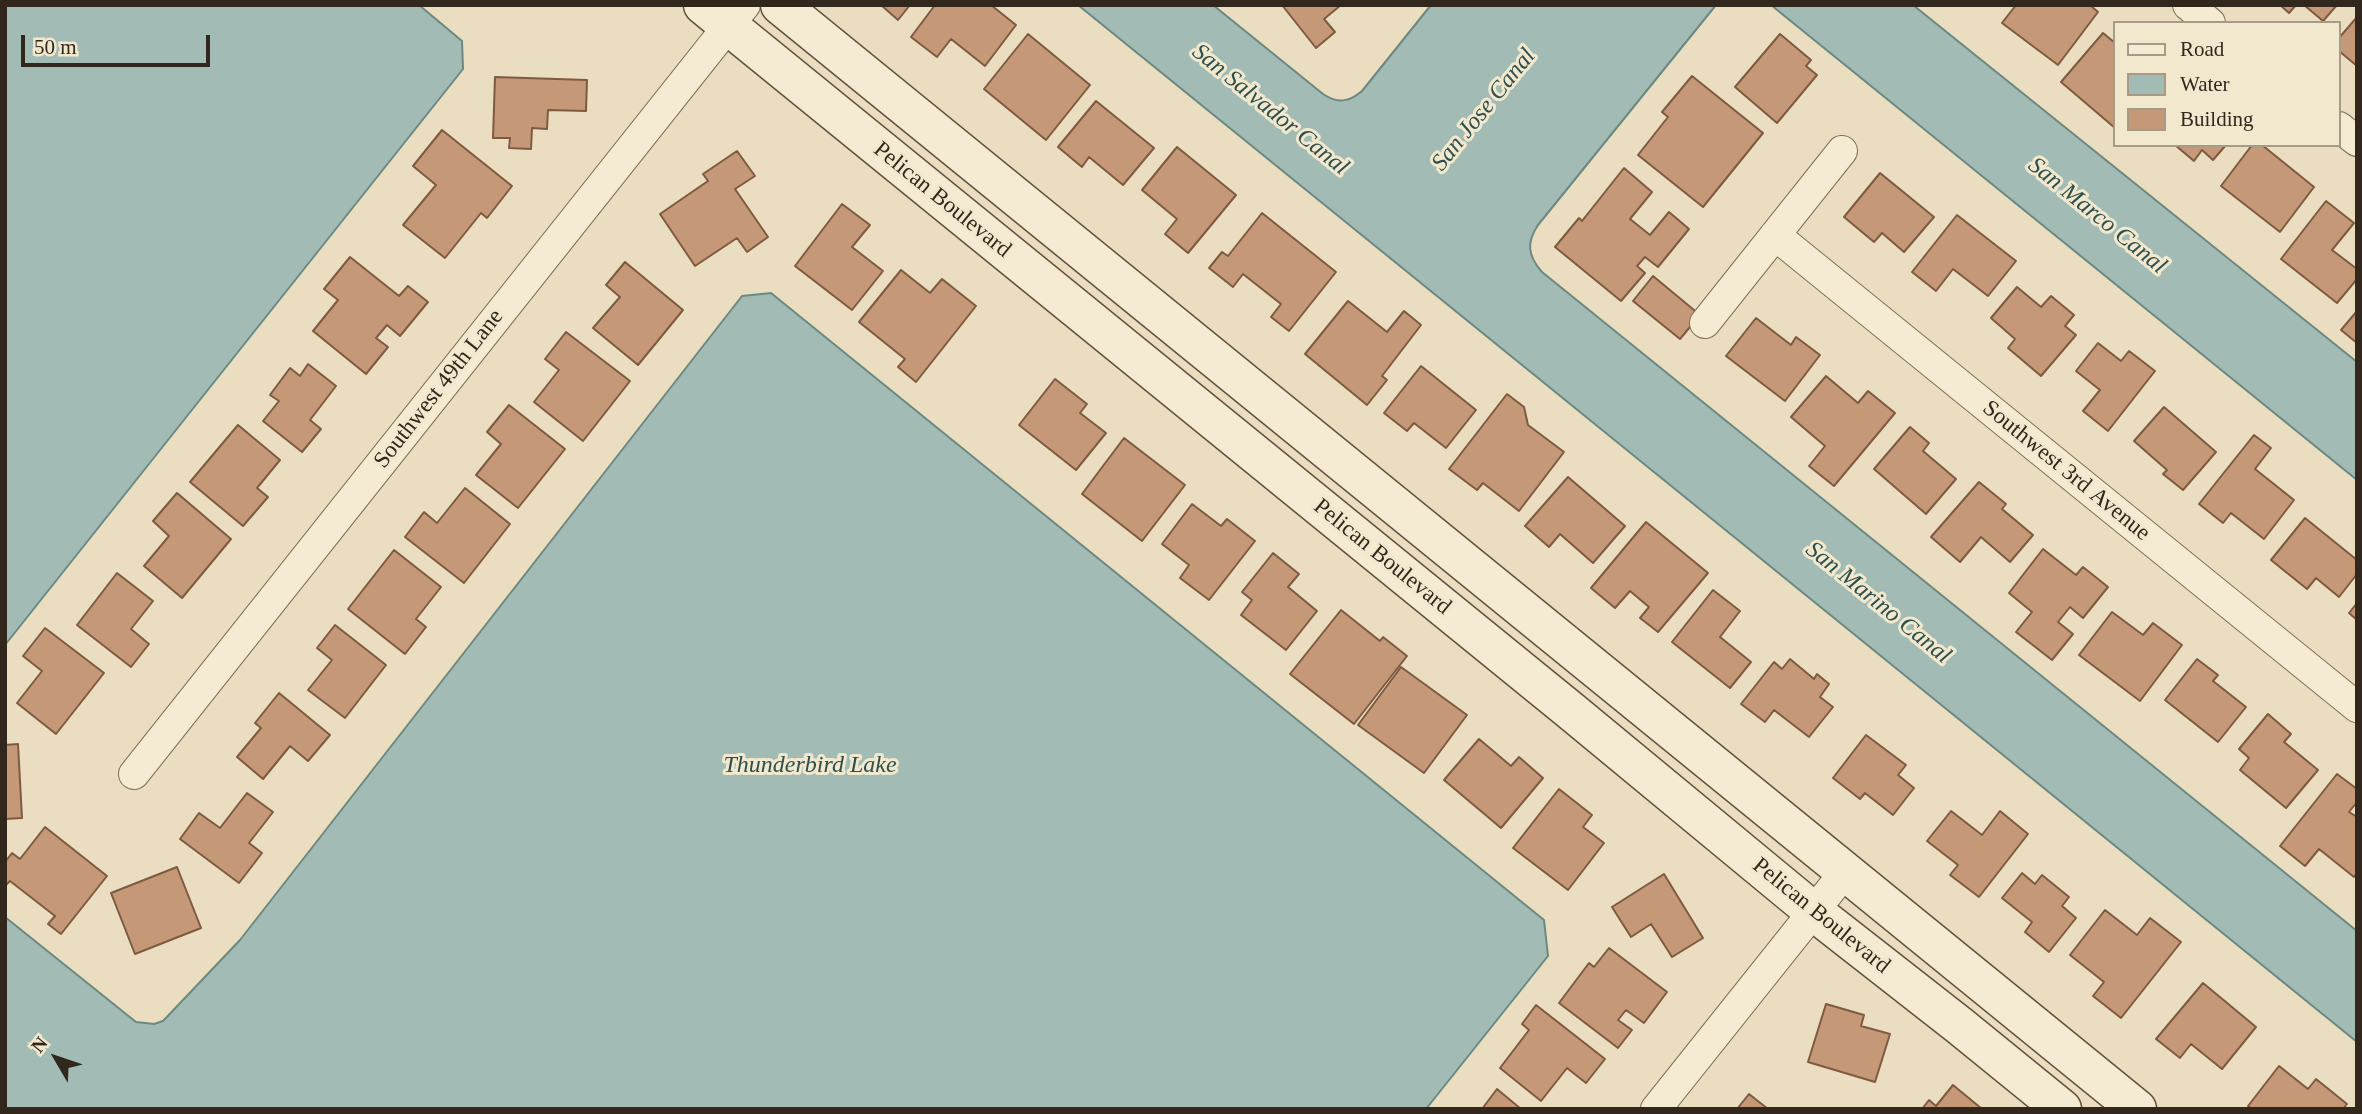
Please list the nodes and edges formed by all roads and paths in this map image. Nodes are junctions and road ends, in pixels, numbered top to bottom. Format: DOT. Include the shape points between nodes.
graph roads {
  1 [pos="780,5"];
  2 [pos="2188,5"];
  3 [pos="725,12"];
  4 [pos="2208,21"];
  5 [pos="2341,129"];
  6 [pos="2357,141"];
  7 [pos="1842,151"];
  8 [pos="1775,235"];
  9 [pos="1705,323"];
  10 [pos="1277,410"];
  11 [pos="1247,448"];
  12 [pos="2357,707"];
  13 [pos="134,774"];
  14 [pos="1845,872"];
  15 [pos="1813,911"];
  16 [pos="2125,1105"];
  17 [pos="1656,1109"];
  18 [pos="2062,1109"];
  1 -- 10 [label="street, Pelican Boulevard"];
  2 -- 4 [label="street"];
  3 -- 11 [label="street, Pelican Boulevard"];
  3 -- 13 [label="street, Southwest 49th Lane"];
  5 -- 6 [label="street"];
  7 -- 8 [label="street"];
  8 -- 9 [label="street"];
  8 -- 12 [label="street, Southwest 3rd Avenue"];
  10 -- 11 [label="street"];
  10 -- 14 [label="street, Pelican Boulevard"];
  11 -- 15 [label="street, Pelican Boulevard"];
  14 -- 15 [label="street"];
  14 -- 16 [label="street, Pelican Boulevard"];
  15 -- 17 [label="street"];
  15 -- 18 [label="street, Pelican Boulevard"];
}
